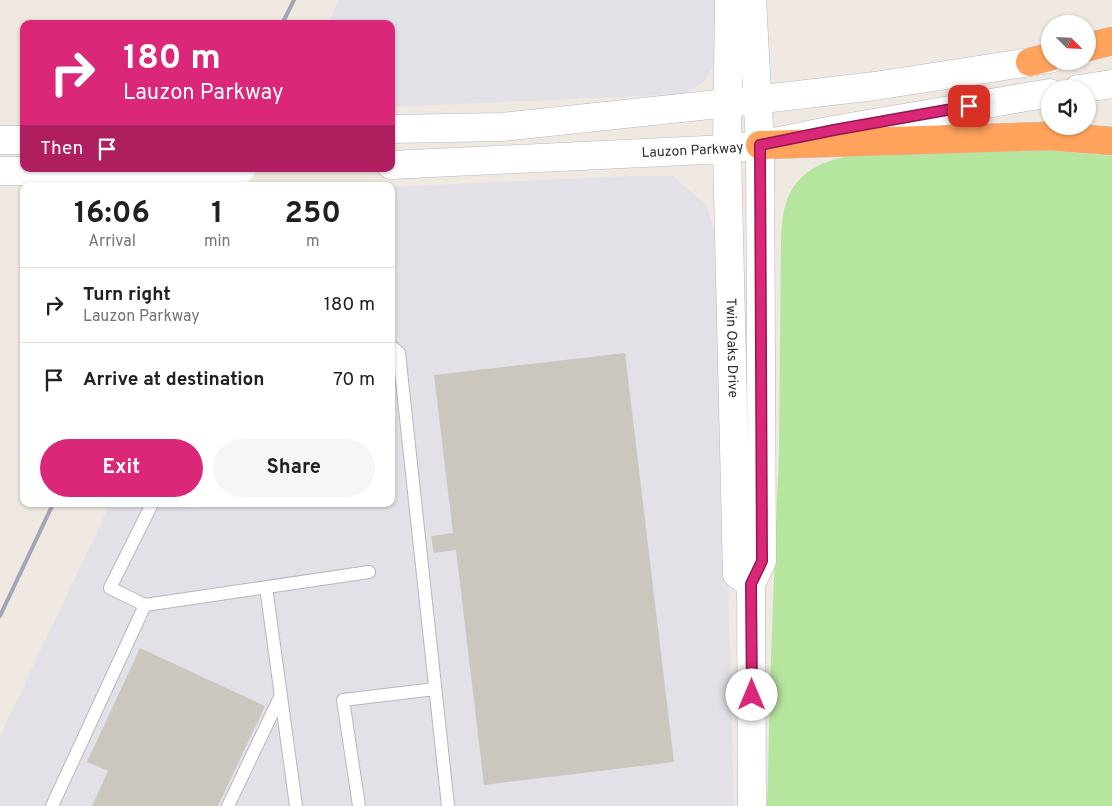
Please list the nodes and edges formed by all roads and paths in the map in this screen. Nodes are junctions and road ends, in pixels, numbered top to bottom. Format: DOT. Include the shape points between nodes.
graph roads {
  1 [pos="729,0"];
  2 [pos="752,0"];
  3 [pos="1112,41"];
  4 [pos="1096,45"];
  5 [pos="1112,49"];
  6 [pos="1096,52"];
  7 [pos="1041,59"];
  8 [pos="1112,84"];
  9 [pos="1096,86"];
  10 [pos="1041,95"];
  11 [pos="757,100"];
  12 [pos="728,103"];
  13 [pos="395,129"];
  14 [pos="0,140"];
  15 [pos="20,140"];
  16 [pos="1112,141"];
  17 [pos="760,145"];
  18 [pos="727,149"];
  19 [pos="395,165"];
  20 [pos="0,171"];
  21 [pos="20,171"];
  22 [pos="395,349"];
  23 [pos="150,507"];
  24 [pos="369,572"];
  25 [pos="751,584"];
  26 [pos="266,587"];
  27 [pos="145,605"];
  28 [pos="435,689"];
  29 [pos="281,694"];
  30 [pos="52,806"];
  31 [pos="228,806"];
  32 [pos="296,806"];
  33 [pos="359,806"];
  34 [pos="448,806"];
  35 [pos="752,806"];
  1 -- 12 [label="main road, Twin Oaks Drive"];
  2 -- 11 [label="main road, Twin Oaks Drive"];
  3 -- 4 [label="highway"];
  5 -- 6 [label="main road"];
  7 -- 11 [label="main road" via="874,86"];
  8 -- 9 [label="main road"];
  10 -- 17 [label="main road, Lauzon Parkway"];
  11 -- 12 [label="main road"];
  11 -- 17 [label="main road, Twin Oaks Drive"];
  12 -- 13 [label="main road" via="502,127"];
  12 -- 18 [label="main road, Twin Oaks Drive"];
  14 -- 15 [label="main road"];
  16 -- 17 [label="highway" via="1048,136"];
  17 -- 18 [label="main road, Lauzon Parkway"];
  17 -- 25 [label="main road, Twin Oaks Drive" via="762,561"];
  18 -- 19 [label="main road, Lauzon Parkway"];
  18 -- 25 [label="main road, Twin Oaks Drive" via="737,574"];
  20 -- 21 [label="main road, bridge"];
  22 -- 28 [label="lane" via="399,352"];
  23 -- 27 [label="lane" via="110,588"];
  24 -- 26 [label="lane"];
  25 -- 35 [label="main road, Twin Oaks Drive"];
  26 -- 27 [label="lane"];
  26 -- 29 [label="lane"];
  27 -- 30 [label="lane"];
  28 -- 33 [label="lane" via="343,700"];
  28 -- 34 [label="lane"];
  29 -- 31 [label="lane"];
  29 -- 32 [label="lane"];
}
